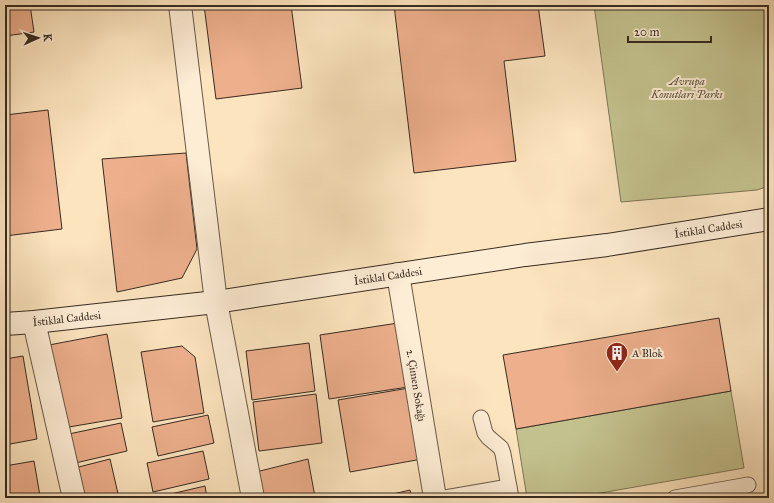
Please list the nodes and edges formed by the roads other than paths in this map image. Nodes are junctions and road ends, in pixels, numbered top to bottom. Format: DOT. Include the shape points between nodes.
graph roads {
  1 [pos="180,5"];
  2 [pos="769,219"];
  3 [pos="398,274"];
  4 [pos="216,302"];
  5 [pos="34,322"];
  6 [pos="5,324"];
  7 [pos="481,418"];
  8 [pos="748,485"];
  9 [pos="510,492"];
  10 [pos="74,498"];
  11 [pos="253,498"];
  12 [pos="435,498"];
  13 [pos="444,498"];
  14 [pos="675,498"];
  1 -- 4 [label="street"];
  2 -- 3 [label="street, İstiklal Caddesi"];
  3 -- 4 [label="street, İstiklal Caddesi"];
  3 -- 12 [label="street, 2. Çimen Sokağı"];
  4 -- 5 [label="street, İstiklal Caddesi"];
  4 -- 11 [label="street"];
  5 -- 6 [label="street, İstiklal Caddesi"];
  5 -- 10 [label="street"];
  7 -- 9 [label="lane" via="485,433 501,448"];
  8 -- 14 [label="lane"];
  9 -- 13 [label="lane"];
}
